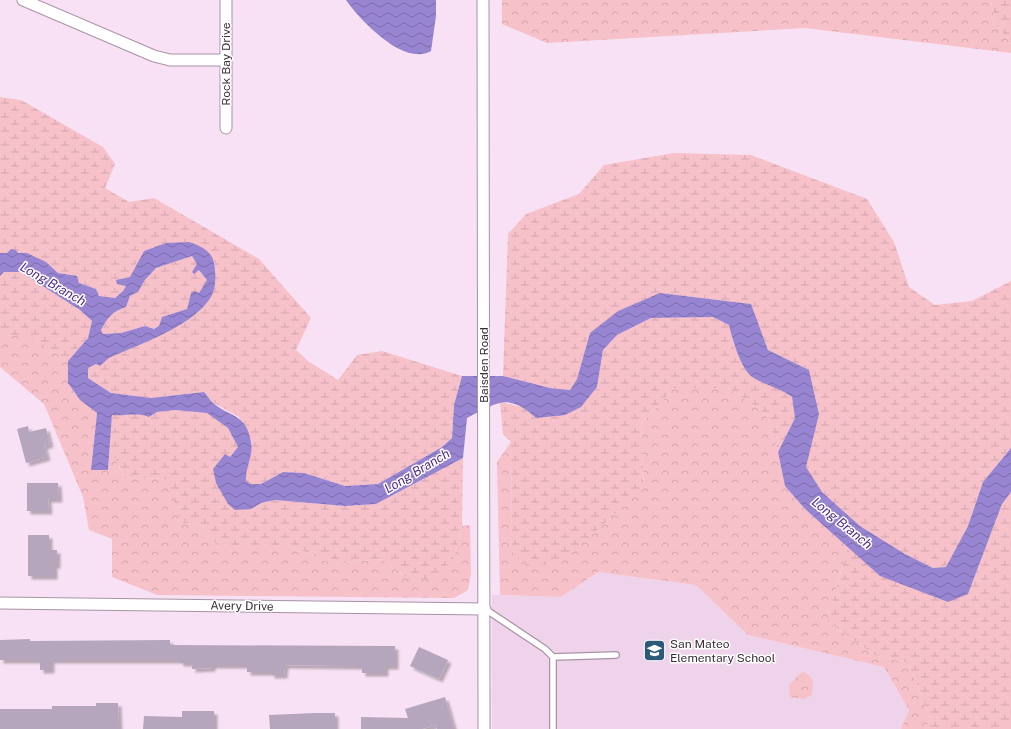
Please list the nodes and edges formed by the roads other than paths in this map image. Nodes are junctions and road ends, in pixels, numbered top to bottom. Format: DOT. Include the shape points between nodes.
graph roads {
  1 [pos="23,0"];
  2 [pos="226,0"];
  3 [pos="483,0"];
  4 [pos="226,60"];
  5 [pos="226,128"];
  6 [pos="0,603"];
  7 [pos="485,609"];
  8 [pos="616,655"];
  9 [pos="553,657"];
  10 [pos="484,729"];
  11 [pos="553,729"];
  1 -- 4 [label="street" via="154,56 170,60"];
  2 -- 4 [label="street, Rock Bay Drive"];
  3 -- 7 [label="street, Baisden Road"];
  4 -- 5 [label="street, Rock Bay Drive"];
  6 -- 7 [label="street, Avery Drive"];
  7 -- 9 [label="lane"];
  7 -- 10 [label="street, Baisden Road"];
  8 -- 9 [label="lane"];
  9 -- 11 [label="lane"];
}
